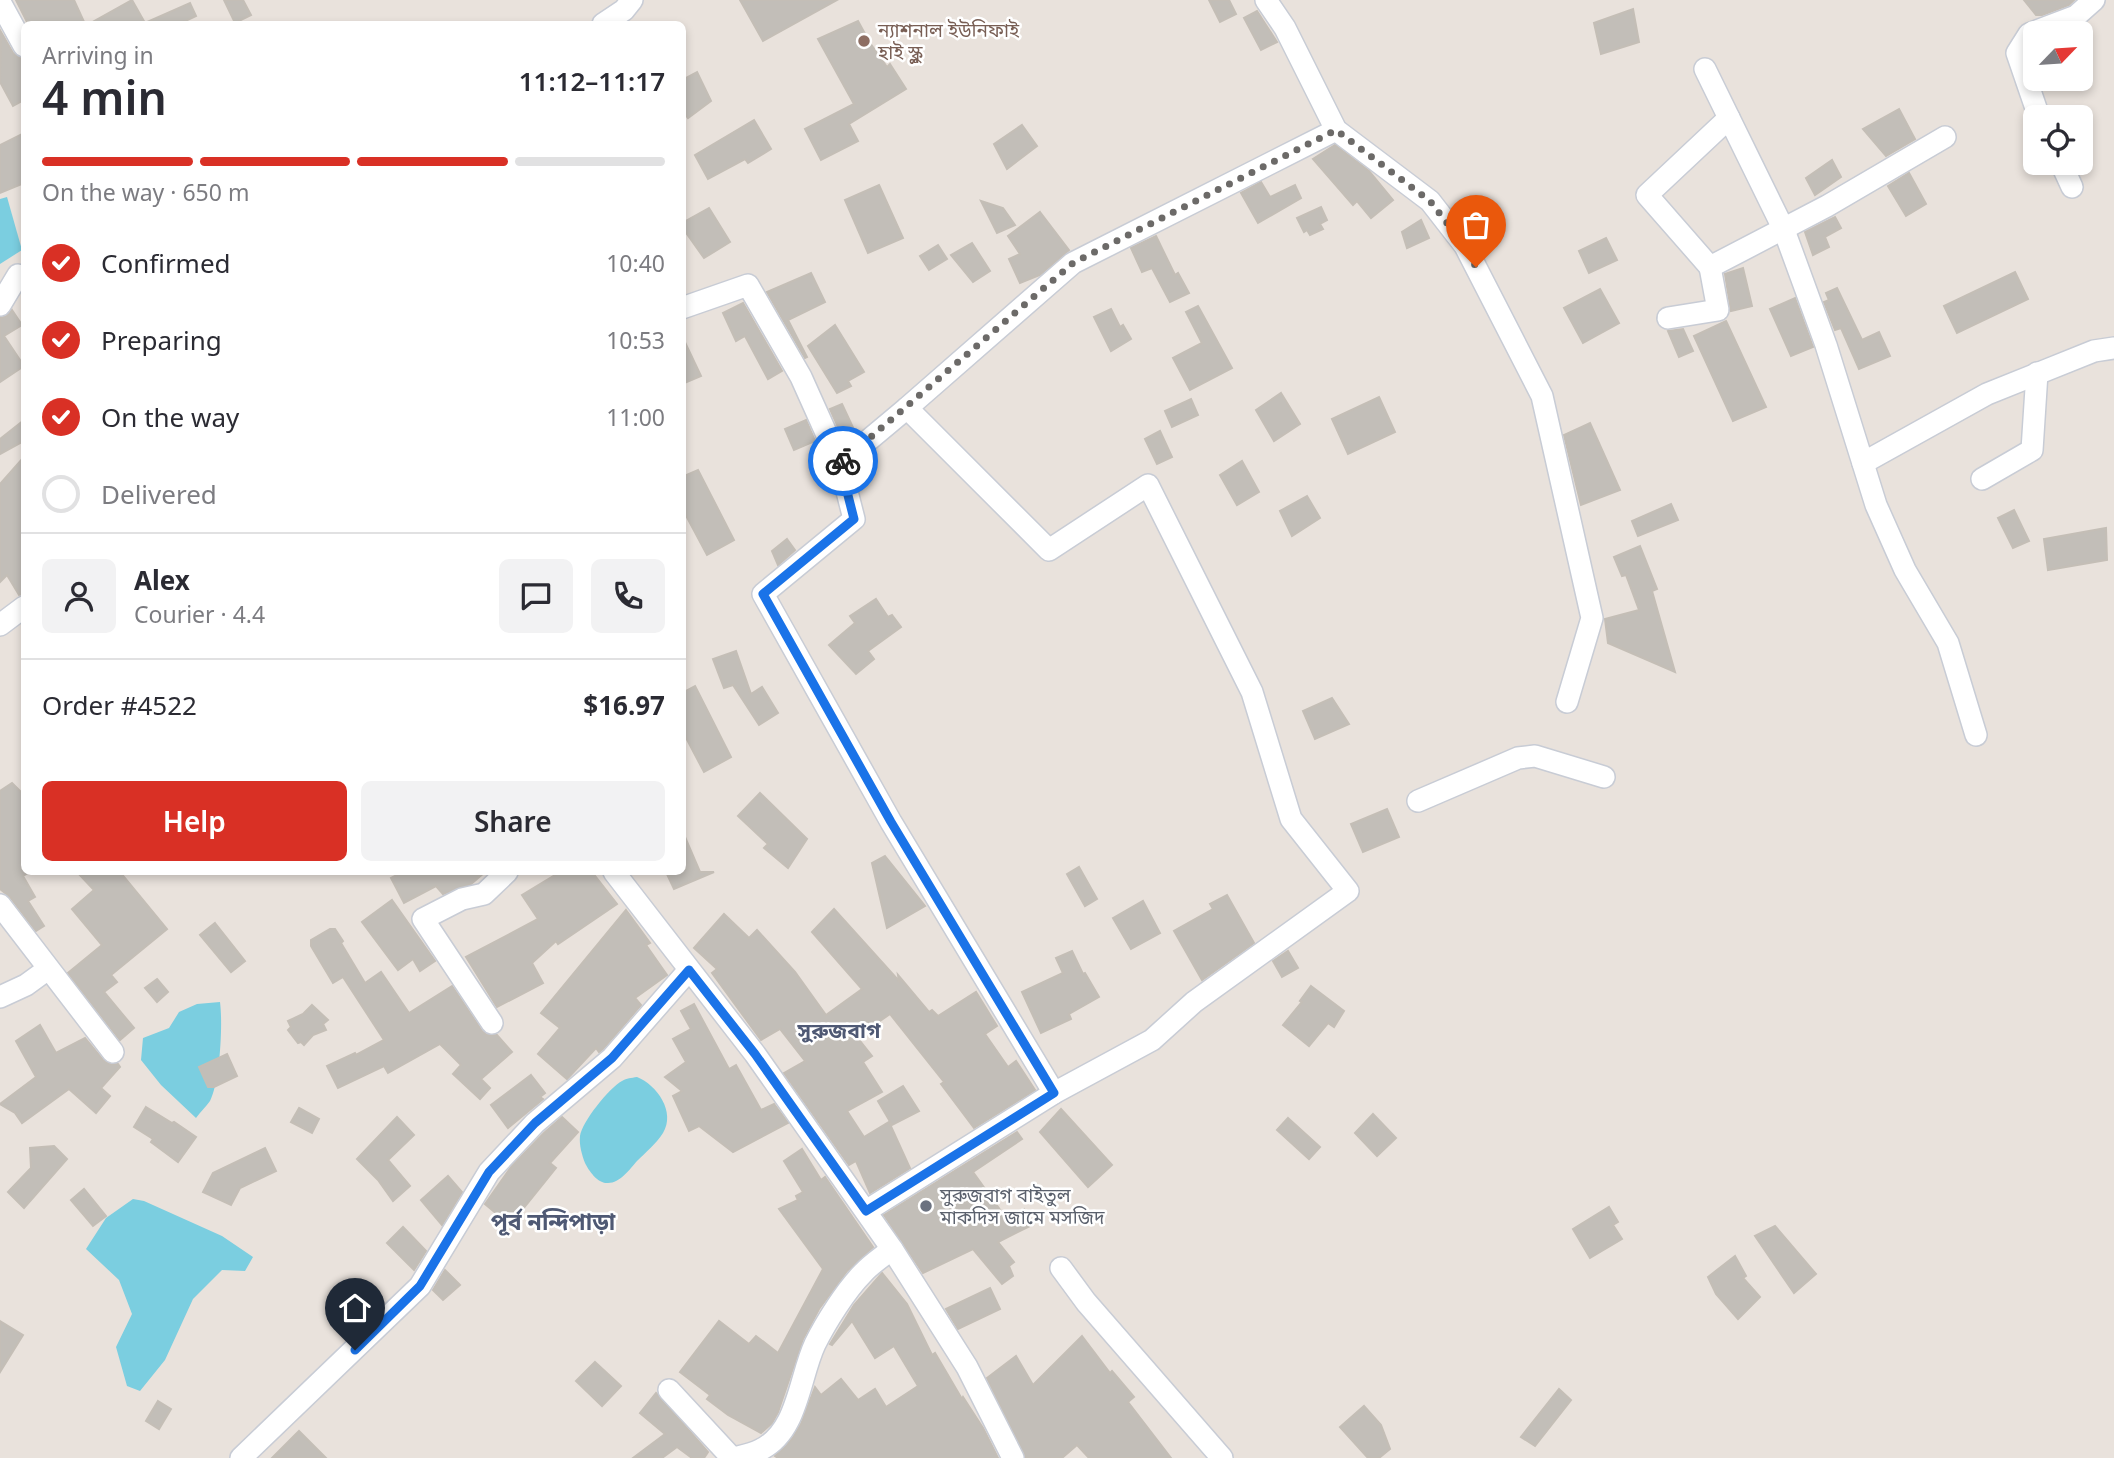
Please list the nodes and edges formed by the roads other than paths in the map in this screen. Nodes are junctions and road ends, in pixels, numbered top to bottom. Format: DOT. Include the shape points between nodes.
graph roads {
  1 [pos="632,0"];
  2 [pos="1266,0"];
  3 [pos="2094,0"];
  4 [pos="0,2"];
  5 [pos="608,21"];
  6 [pos="21,40"];
  7 [pos="1705,69"];
  8 [pos="2035,105"];
  9 [pos="1729,118"];
  10 [pos="1336,130"];
  11 [pos="1945,137"];
  12 [pos="2066,175"];
  13 [pos="2072,187"];
  14 [pos="1784,230"];
  15 [pos="1710,267"];
  16 [pos="18,275"];
  17 [pos="0,305"];
  18 [pos="686,307"];
  19 [pos="1668,318"];
  20 [pos="2114,348"];
  21 [pos="2037,373"];
  22 [pos="907,408"];
  23 [pos="1863,463"];
  24 [pos="840,464"];
  25 [pos="1982,479"];
  26 [pos="21,609"];
  27 [pos="0,625"];
  28 [pos="1567,702"];
  29 [pos="1976,735"];
  30 [pos="1604,776"];
  31 [pos="1418,801"];
  32 [pos="504,875"];
  33 [pos="616,875"];
  34 [pos="0,905"];
  35 [pos="48,969"];
  36 [pos="689,970"];
  37 [pos="0,997"];
  38 [pos="492,1023"];
  39 [pos="113,1052"];
  40 [pos="1054,1093"];
  41 [pos="866,1211"];
  42 [pos="892,1249"];
  43 [pos="1061,1268"];
  44 [pos="669,1390"];
  45 [pos="241,1458"];
  46 [pos="733,1458"];
  47 [pos="1013,1458"];
  48 [pos="1222,1458"];
  1 -- 5 [label="street"];
  2 -- 10 [label="street"];
  3 -- 8 [label="street" via="2076,16 2029,34 2017,53"];
  4 -- 6 [label="street"];
  7 -- 9 [label="street"];
  9 -- 14 [label="street"];
  9 -- 15 [label="street" via="1647,195"];
  10 -- 22 [label="street" via="1073,263"];
  10 -- 28 [label="street" via="1430,201 1465,246 1542,396 1592,618"];
  11 -- 14 [label="street"];
  12 -- 13 [label="street"];
  14 -- 15 [label="street"];
  14 -- 23 [label="street"];
  15 -- 19 [label="street" via="1718,310"];
  16 -- 17 [label="street"];
  18 -- 24 [label="street" via="748,285 801,377"];
  20 -- 21 [label="street"];
  21 -- 23 [label="street" via="1987,394"];
  21 -- 25 [label="street" via="2032,450"];
  22 -- 24 [label="street"];
  22 -- 40 [label="street" via="1049,550 1148,485 1252,692 1291,819 1348,891 1194,1002 1152,1040"];
  23 -- 29 [label="street" via="1891,543 1948,643"];
  24 -- 40 [label="street" via="854,519 763,594 891,822"];
  26 -- 27 [label="street"];
  30 -- 31 [label="street" via="1535,756 1518,758"];
  32 -- 38 [label="street" via="484,894 462,899 423,919"];
  33 -- 36 [label="street"];
  34 -- 35 [label="street"];
  35 -- 37 [label="street"];
  35 -- 39 [label="street"];
  36 -- 41 [label="street"];
  36 -- 45 [label="street" via="612,1058 535,1123 489,1172 420,1286"];
  40 -- 41 [label="street"];
  41 -- 42 [label="street"];
  42 -- 46 [label="street" via="864,1272 815,1344 785,1427 759,1451"];
  42 -- 47 [label="street" via="967,1367"];
  43 -- 48 [label="street"];
  44 -- 46 [label="street"];
}
